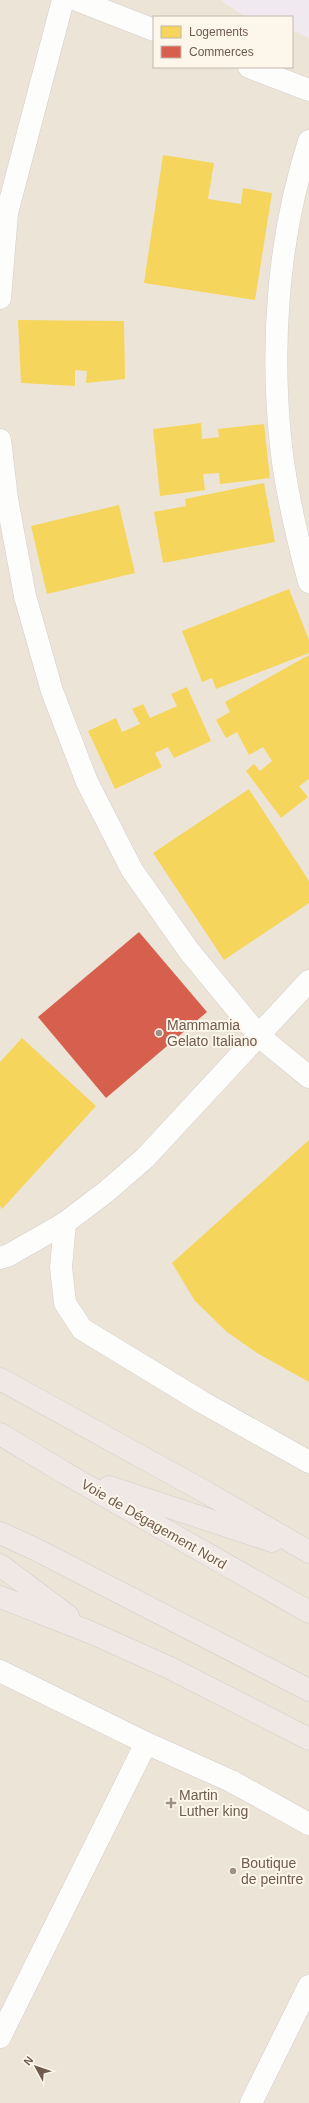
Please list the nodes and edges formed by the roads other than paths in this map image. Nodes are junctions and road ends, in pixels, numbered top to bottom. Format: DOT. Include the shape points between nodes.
graph roads {
  1 [pos="63,0"];
  2 [pos="77,0"];
  3 [pos="153,30"];
  4 [pos="252,68"];
  5 [pos="309,90"];
  6 [pos="309,141"];
  7 [pos="3,212"];
  8 [pos="0,298"];
  9 [pos="0,440"];
  10 [pos="309,582"];
  11 [pos="309,981"];
  12 [pos="259,1036"];
  13 [pos="309,1077"];
  14 [pos="64,1222"];
  15 [pos="0,1258"];
  16 [pos="0,1379"];
  17 [pos="0,1434"];
  18 [pos="309,1462"];
  19 [pos="63,1472"];
  20 [pos="0,1533"];
  21 [pos="309,1553"];
  22 [pos="0,1565"];
  23 [pos="0,1597"];
  24 [pos="309,1612"];
  25 [pos="92,1634"];
  26 [pos="0,1671"];
  27 [pos="309,1690"];
  28 [pos="309,1739"];
  29 [pos="146,1743"];
  30 [pos="309,1824"];
  31 [pos="309,1986"];
  32 [pos="0,2037"];
  33 [pos="251,2103"];
  1 -- 7 [label="street"];
  2 -- 3 [label="street"];
  4 -- 5 [label="street"];
  6 -- 10 [label="street" via="286,234 278,304 276,375 282,454 292,516"];
  7 -- 8 [label="street"];
  9 -- 12 [label="street" via="7,499 24,596 52,691 87,782 132,870 189,951"];
  11 -- 12 [label="street"];
  12 -- 13 [label="street"];
  12 -- 14 [label="street" via="145,1158 107,1191"];
  14 -- 15 [label="street"];
  14 -- 18 [label="street" via="61,1267 65,1303 82,1329 202,1402"];
  16 -- 21 [label="highway" via="209,1494"];
  17 -- 19 [label="highway, Voie de Dégagement Nord"];
  19 -- 21 [label="highway"];
  19 -- 24 [label="highway, Voie de Dégagement Nord"];
  20 -- 27 [label="highway"];
  22 -- 25 [label="highway"];
  23 -- 25 [label="highway"];
  25 -- 28 [label="highway" via="170,1668"];
  26 -- 29 [label="street"];
  29 -- 30 [label="street" via="231,1781"];
  29 -- 32 [label="street"];
  31 -- 33 [label="street"];
}
